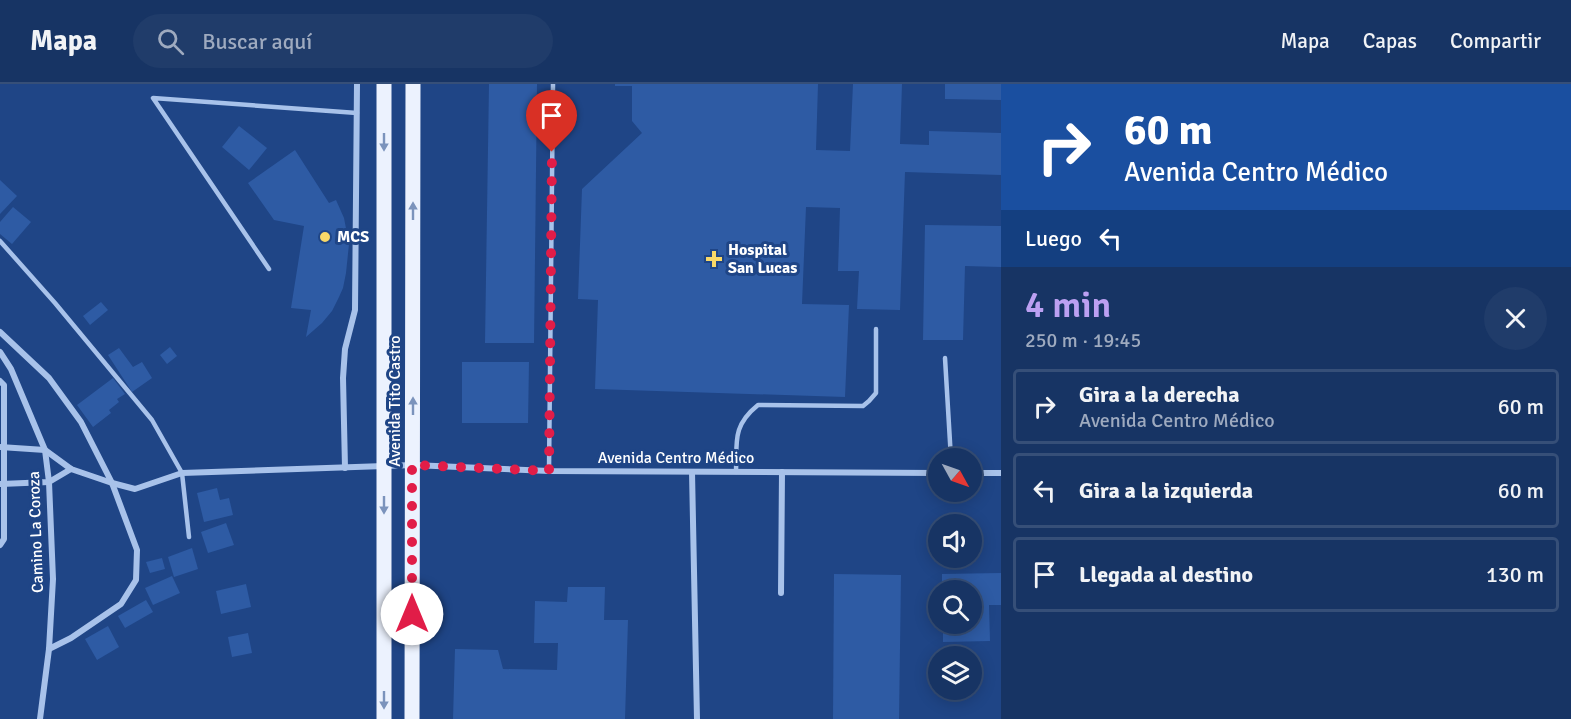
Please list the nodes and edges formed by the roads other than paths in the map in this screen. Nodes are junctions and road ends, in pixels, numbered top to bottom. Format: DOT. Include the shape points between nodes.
graph roads {
  1 [pos="357,84"];
  2 [pos="384,84"];
  3 [pos="413,84"];
  4 [pos="553,84"];
  5 [pos="357,113"];
  6 [pos="0,241"];
  7 [pos="269,269"];
  8 [pos="876,329"];
  9 [pos="0,333"];
  10 [pos="0,352"];
  11 [pos="945,358"];
  12 [pos="0,381"];
  13 [pos="2,447"];
  14 [pos="950,448"];
  15 [pos="45,450"];
  16 [pos="412,465"];
  17 [pos="384,467"];
  18 [pos="345,468"];
  19 [pos="72,469"];
  20 [pos="549,471"];
  21 [pos="693,472"];
  22 [pos="736,472"];
  23 [pos="782,472"];
  24 [pos="182,473"];
  25 [pos="928,473"];
  26 [pos="982,473"];
  27 [pos="1001,473"];
  28 [pos="49,482"];
  29 [pos="111,483"];
  30 [pos="2,484"];
  31 [pos="189,537"];
  32 [pos="0,544"];
  33 [pos="781,593"];
  34 [pos="49,649"];
  35 [pos="40,719"];
  36 [pos="384,719"];
  37 [pos="412,719"];
  38 [pos="697,719"];
  1 -- 5 [label="street"];
  2 -- 17 [label="main road, Avenida Tito Castro, one-way"];
  16 -- 3 [label="main road, Avenida Tito Castro, one-way"];
  4 -- 20 [label="lane"];
  5 -- 7 [label="lane" via="153,98"];
  5 -- 18 [label="street" via="356,310 345,349"];
  6 -- 24 [label="lane" via="152,420"];
  8 -- 22 [label="lane" via="876,393 869,401 863,406 758,405 741,422 737,434"];
  9 -- 29 [label="street" via="49,378 81,422"];
  10 -- 15 [label="street, Camino La Coroza"];
  11 -- 14 [label="lane"];
  12 -- 13 [label="street" via="4,386"];
  13 -- 15 [label="street"];
  13 -- 30 [label="street"];
  15 -- 19 [label="street, Avenida Centro Médico"];
  15 -- 28 [label="street, Camino La Coroza"];
  16 -- 17 [label="street, Avenida Centro Médico"];
  16 -- 20 [label="street, Avenida Centro Médico"];
  16 -- 37 [label="main road, Avenida Tito Castro"];
  17 -- 18 [label="street, Avenida Centro Médico"];
  17 -- 36 [label="main road, Avenida Tito Castro, one-way"];
  18 -- 24 [label="street, Avenida Centro Médico"];
  19 -- 28 [label="street"];
  19 -- 29 [label="street, Avenida Centro Médico"];
  20 -- 21 [label="street, Avenida Centro Médico"];
  21 -- 22 [label="street, Avenida Centro Médico"];
  21 -- 38 [label="street"];
  22 -- 23 [label="street, Avenida Centro Médico"];
  23 -- 25 [label="street, Avenida Centro Médico"];
  23 -- 33 [label="street"];
  24 -- 29 [label="street, Avenida Centro Médico" via="135,489"];
  24 -- 31 [label="lane"];
  26 -- 27 [label="street"];
  28 -- 30 [label="street"];
  28 -- 34 [label="street, Camino La Coroza" via="53,579"];
  29 -- 34 [label="street" via="136,550 136,580 121,604"];
  30 -- 32 [label="street" via="4,539"];
  34 -- 35 [label="street, Camino La Coroza"];
}
